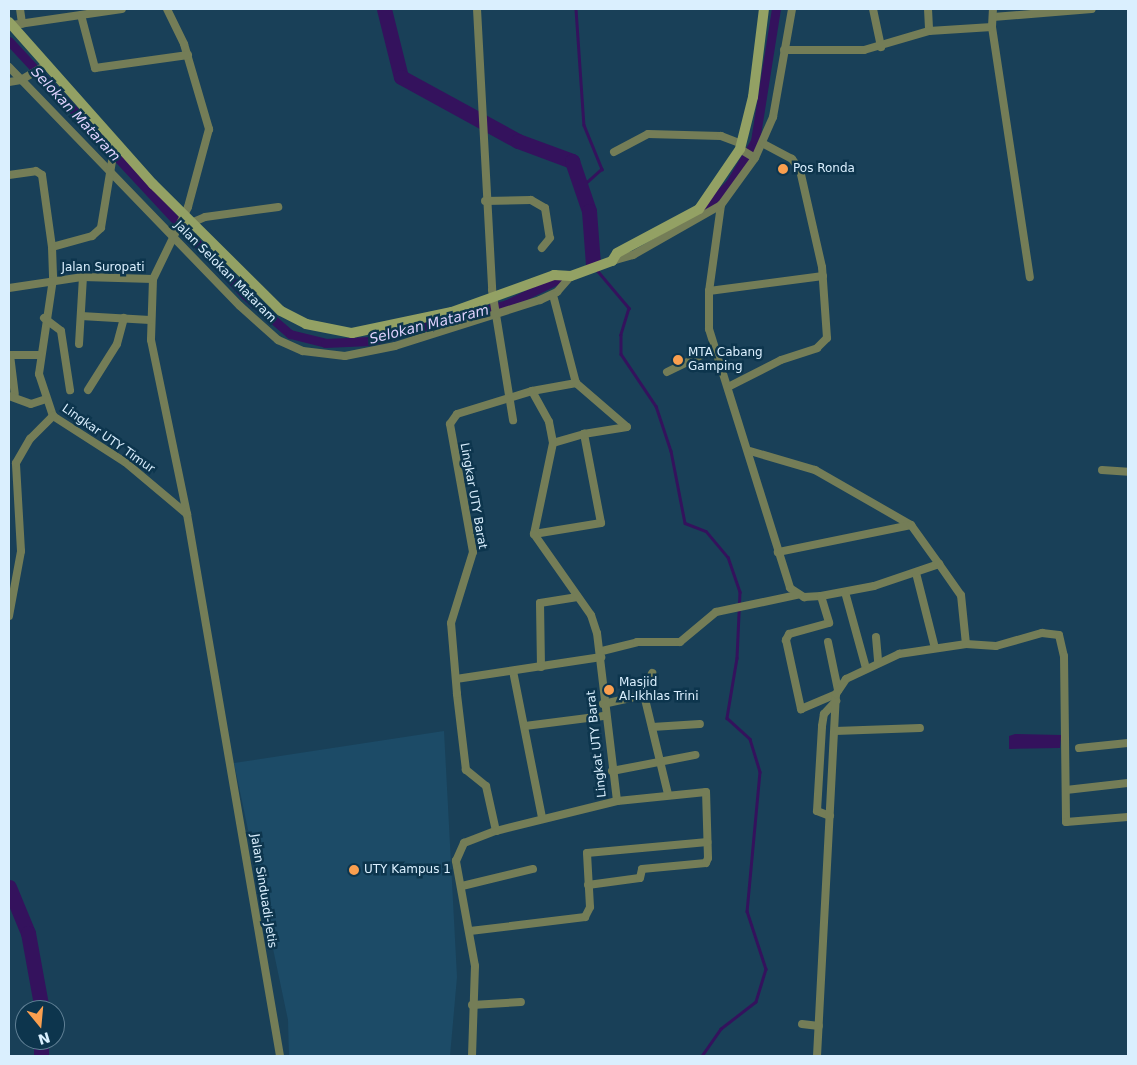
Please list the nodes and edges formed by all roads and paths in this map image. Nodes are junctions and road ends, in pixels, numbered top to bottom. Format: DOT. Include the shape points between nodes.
graph roads {
  1 [pos="20,9"];
  2 [pos="122,9"];
  3 [pos="167,9"];
  4 [pos="477,9"];
  5 [pos="764,9"];
  6 [pos="792,9"];
  7 [pos="873,9"];
  8 [pos="928,9"];
  9 [pos="993,9"];
  10 [pos="1092,9"];
  11 [pos="81,15"];
  12 [pos="993,18"];
  13 [pos="14,24"];
  14 [pos="992,27"];
  15 [pos="929,31"];
  16 [pos="881,46"];
  17 [pos="784,50"];
  18 [pos="188,56"];
  19 [pos="9,67"];
  20 [pos="42,68"];
  21 [pos="23,79"];
  22 [pos="9,82"];
  23 [pos="764,144"];
  24 [pos="114,145"];
  25 [pos="742,148"];
  26 [pos="614,152"];
  27 [pos="754,157"];
  28 [pos="109,169"];
  29 [pos="9,175"];
  30 [pos="486,201"];
  31 [pos="721,205"];
  32 [pos="278,207"];
  33 [pos="183,216"];
  34 [pos="191,223"];
  35 [pos="172,235"];
  36 [pos="52,247"];
  37 [pos="542,248"];
  38 [pos="612,259"];
  39 [pos="574,275"];
  40 [pos="823,276"];
  41 [pos="83,277"];
  42 [pos="1030,277"];
  43 [pos="153,278"];
  44 [pos="53,279"];
  45 [pos="9,288"];
  46 [pos="709,290"];
  47 [pos="553,295"];
  48 [pos="493,300"];
  49 [pos="495,315"];
  50 [pos="81,316"];
  51 [pos="44,318"];
  52 [pos="124,318"];
  53 [pos="150,320"];
  54 [pos="79,344"];
  55 [pos="714,349"];
  56 [pos="9,355"];
  57 [pos="39,355"];
  58 [pos="667,372"];
  59 [pos="576,383"];
  60 [pos="728,387"];
  61 [pos="70,390"];
  62 [pos="88,390"];
  63 [pos="532,391"];
  64 [pos="12,395"];
  65 [pos="511,396"];
  66 [pos="46,399"];
  67 [pos="53,416"];
  68 [pos="513,420"];
  69 [pos="584,434"];
  70 [pos="553,443"];
  71 [pos="750,451"];
  72 [pos="1102,470"];
  73 [pos="1128,472"];
  74 [pos="187,514"];
  75 [pos="911,525"];
  76 [pos="534,534"];
  77 [pos="778,552"];
  78 [pos="939,564"];
  79 [pos="916,573"];
  80 [pos="845,592"];
  81 [pos="797,595"];
  82 [pos="821,596"];
  83 [pos="578,597"];
  84 [pos="9,616"];
  85 [pos="876,637"];
  86 [pos="828,642"];
  87 [pos="966,644"];
  88 [pos="935,648"];
  89 [pos="601,654"];
  90 [pos="878,662"];
  91 [pos="541,667"];
  92 [pos="866,668"];
  93 [pos="513,671"];
  94 [pos="652,673"];
  95 [pos="456,679"];
  96 [pos="641,694"];
  97 [pos="837,695"];
  98 [pos="603,704"];
  99 [pos="603,716"];
  100 [pos="700,724"];
  101 [pos="525,726"];
  102 [pos="652,727"];
  103 [pos="920,728"];
  104 [pos="835,731"];
  105 [pos="1128,743"];
  106 [pos="1079,748"];
  107 [pos="695,755"];
  108 [pos="661,762"];
  109 [pos="612,771"];
  110 [pos="820,778"];
  111 [pos="832,779"];
  112 [pos="1128,783"];
  113 [pos="1066,790"];
  114 [pos="668,794"];
  115 [pos="616,801"];
  116 [pos="830,816"];
  117 [pos="1128,817"];
  118 [pos="542,818"];
  119 [pos="496,831"];
  120 [pos="708,842"];
  121 [pos="533,869"];
  122 [pos="588,885"];
  123 [pos="462,886"];
  124 [pos="470,931"];
  125 [pos="521,1002"];
  126 [pos="472,1006"];
  127 [pos="802,1024"];
  128 [pos="820,1026"];
  129 [pos="280,1056"];
  130 [pos="472,1056"];
  131 [pos="817,1056"];
  1 -- 13 [label="street"];
  2 -- 11 [label="street"];
  3 -- 18 [label="street"];
  4 -- 30 [label="street" via="486,112"];
  5 -- 25 [label="street"];
  6 -- 17 [label="street, Jalan Selokan Mataram"];
  7 -- 16 [label="street"];
  8 -- 15 [label="street"];
  9 -- 12 [label="street"];
  10 -- 12 [label="street"];
  11 -- 13 [label="street"];
  11 -- 18 [label="street" via="95,68"];
  12 -- 14 [label="street"];
  13 -- 20 [label="street, Jalan Selokan Mataram"];
  14 -- 15 [label="street"];
  14 -- 42 [label="street"];
  15 -- 16 [label="street"];
  16 -- 17 [label="street"];
  17 -- 23 [label="street, Jalan Selokan Mataram"];
  18 -- 33 [label="street" via="209,129 203,163"];
  19 -- 21 [label="street, Jalan Selokan Mataram"];
  20 -- 21 [label="street"];
  20 -- 24 [label="street, Jalan Selokan Mataram"];
  21 -- 22 [label="street"];
  21 -- 28 [label="street, Jalan Selokan Mataram"];
  23 -- 27 [label="street, Jalan Selokan Mataram"];
  23 -- 40 [label="street" via="798,168"];
  24 -- 28 [label="street"];
  24 -- 33 [label="street, Jalan Selokan Mataram"];
  25 -- 26 [label="street" via="722,136 656,133 637,137"];
  25 -- 27 [label="street"];
  25 -- 38 [label="street" via="699,209"];
  27 -- 31 [label="street, Jalan Selokan Mataram"];
  28 -- 35 [label="street, Jalan Selokan Mataram"];
  28 -- 36 [label="street" via="101,228 92,236"];
  29 -- 36 [label="street, Lingkar UTY Timur" via="36,171 42,175"];
  30 -- 37 [label="street" via="533,200 545,208 550,238"];
  30 -- 48 [label="street"];
  31 -- 38 [label="street, Jalan Selokan Mataram" via="633,255"];
  31 -- 46 [label="street"];
  32 -- 34 [label="street"];
  33 -- 34 [label="street, Jalan Selokan Mataram"];
  33 -- 35 [label="street"];
  34 -- 48 [label="street, Jalan Selokan Mataram" via="286,315 322,329 363,331"];
  35 -- 43 [label="street"];
  35 -- 49 [label="street, Jalan Selokan Mataram" via="268,332 303,351 333,356 375,351"];
  36 -- 44 [label="street, Lingkar UTY Timur"];
  38 -- 39 [label="street, Jalan Selokan Mataram"];
  39 -- 47 [label="street, Jalan Selokan Mataram"];
  39 -- 48 [label="street, Jalan Selokan Mataram" via="554,275"];
  40 -- 46 [label="street"];
  40 -- 60 [label="street" via="824,342"];
  41 -- 43 [label="street, Jalan Suropati"];
  41 -- 44 [label="street, Jalan Suropati"];
  41 -- 50 [label="street"];
  43 -- 53 [label="street"];
  44 -- 45 [label="street, Jalan Suropati"];
  44 -- 51 [label="street, Lingkar UTY Timur"];
  46 -- 55 [label="street" via="709,329"];
  47 -- 49 [label="street, Jalan Selokan Mataram"];
  47 -- 59 [label="street"];
  48 -- 49 [label="street"];
  49 -- 65 [label="street"];
  50 -- 52 [label="street"];
  50 -- 54 [label="street"];
  51 -- 57 [label="street, Lingkar UTY Timur"];
  51 -- 61 [label="street" via="61,331"];
  52 -- 53 [label="street"];
  52 -- 62 [label="street" via="117,344"];
  53 -- 74 [label="street" via="157,381"];
  55 -- 58 [label="street"];
  55 -- 60 [label="street"];
  56 -- 57 [label="street"];
  56 -- 64 [label="street"];
  57 -- 66 [label="street, Lingkar UTY Timur"];
  59 -- 63 [label="street, Lingkar UTY Barat"];
  59 -- 69 [label="street" via="627,427"];
  60 -- 71 [label="street"];
  63 -- 65 [label="street, Lingkar UTY Barat"];
  63 -- 70 [label="street" via="548,422"];
  64 -- 66 [label="street" via="32,404"];
  65 -- 68 [label="street"];
  65 -- 95 [label="street, Lingkar UTY Barat" via="458,414 450,424 473,552 451,618"];
  66 -- 67 [label="street, Lingkar UTY Timur"];
  67 -- 74 [label="street, Lingkar UTY Timur" via="126,462"];
  67 -- 84 [label="street" via="30,439 16,463 21,551"];
  69 -- 70 [label="street"];
  69 -- 76 [label="street" via="601,524"];
  70 -- 76 [label="street"];
  71 -- 75 [label="street" via="815,470"];
  71 -- 77 [label="street"];
  72 -- 73 [label="street"];
  74 -- 129 [label="street, Jalan Sinduadi-Jetis"];
  75 -- 77 [label="street"];
  75 -- 78 [label="street"];
  76 -- 83 [label="street"];
  77 -- 81 [label="street"];
  78 -- 79 [label="street"];
  78 -- 87 [label="street" via="961,595"];
  79 -- 80 [label="street"];
  79 -- 88 [label="street"];
  80 -- 82 [label="street"];
  80 -- 92 [label="street"];
  81 -- 82 [label="street"];
  81 -- 89 [label="street" via="732,607 708,617 683,641 637,642"];
  82 -- 97 [label="street" via="829,623 789,634 786,640 801,709"];
  83 -- 89 [label="street" via="590,615"];
  83 -- 91 [label="street" via="540,603"];
  85 -- 90 [label="street"];
  86 -- 97 [label="street"];
  87 -- 88 [label="street"];
  87 -- 113 [label="street" via="996,646 1042,633 1059,635 1064,656"];
  88 -- 90 [label="street"];
  89 -- 91 [label="street"];
  89 -- 98 [label="street, Lingkat UTY Barat"];
  90 -- 92 [label="street"];
  91 -- 93 [label="street"];
  92 -- 97 [label="street"];
  93 -- 95 [label="street"];
  93 -- 101 [label="street"];
  94 -- 96 [label="street"];
  95 -- 119 [label="street, Lingkar UTY Barat" via="466,770 486,786"];
  96 -- 98 [label="street"];
  96 -- 102 [label="street"];
  97 -- 104 [label="street"];
  97 -- 110 [label="street" via="822,720"];
  98 -- 99 [label="street, Lingkat UTY Barat"];
  99 -- 101 [label="street"];
  99 -- 109 [label="street, Lingkat UTY Barat"];
  100 -- 102 [label="street"];
  101 -- 118 [label="street"];
  102 -- 108 [label="street"];
  103 -- 104 [label="street"];
  104 -- 111 [label="street"];
  105 -- 106 [label="street"];
  107 -- 108 [label="street"];
  108 -- 109 [label="street"];
  108 -- 114 [label="street"];
  109 -- 115 [label="street, Lingkat UTY Barat"];
  110 -- 111 [label="street"];
  110 -- 116 [label="street" via="817,811"];
  111 -- 116 [label="street"];
  112 -- 113 [label="street"];
  113 -- 117 [label="street" via="1066,822"];
  114 -- 115 [label="street"];
  114 -- 120 [label="street" via="707,793"];
  115 -- 118 [label="street, Lingkat UTY Barat"];
  116 -- 128 [label="street"];
  118 -- 119 [label="street, Lingkat UTY Barat"];
  119 -- 123 [label="street" via="461,849 456,866"];
  120 -- 122 [label="street" via="706,863 642,869 640,878"];
  120 -- 122 [label="street" via="587,853"];
  121 -- 123 [label="street"];
  122 -- 124 [label="street" via="590,908 585,917"];
  123 -- 124 [label="street"];
  124 -- 126 [label="street" via="475,966"];
  125 -- 126 [label="street"];
  126 -- 130 [label="street"];
  127 -- 128 [label="street"];
  128 -- 131 [label="street"];
}
